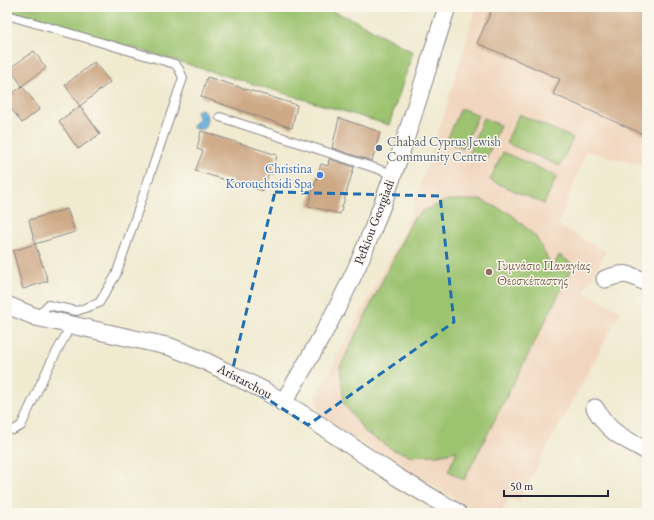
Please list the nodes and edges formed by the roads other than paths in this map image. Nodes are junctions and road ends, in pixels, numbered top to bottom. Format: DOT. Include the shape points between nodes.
graph roads {
  1 [pos="447,7"];
  2 [pos="7,15"];
  3 [pos="220,117"];
  4 [pos="393,174"];
  5 [pos="605,279"];
  6 [pos="647,283"];
  7 [pos="7,305"];
  8 [pos="36,317"];
  9 [pos="71,325"];
  10 [pos="283,403"];
  11 [pos="596,408"];
  12 [pos="13,430"];
  13 [pos="647,451"];
  14 [pos="458,513"];
  1 -- 4 [label="street, Pefkiou Georgiadi"];
  2 -- 8 [label="lane" via="174,64 183,78 116,275 99,303 78,311 48,305"];
  3 -- 4 [label="lane"];
  4 -- 10 [label="street, Pefkiou Georgiadi" via="365,249 339,306"];
  5 -- 6 [label="street" via="627,274"];
  7 -- 8 [label="street, Aristarchou"];
  8 -- 9 [label="street, Aristarchou"];
  9 -- 10 [label="street, Aristarchou" via="171,348 241,378"];
  9 -- 12 [label="lane" via="21,426"];
  10 -- 14 [label="street, Aristarchou"];
  11 -- 13 [label="street" via="603,421 615,434"];
}
